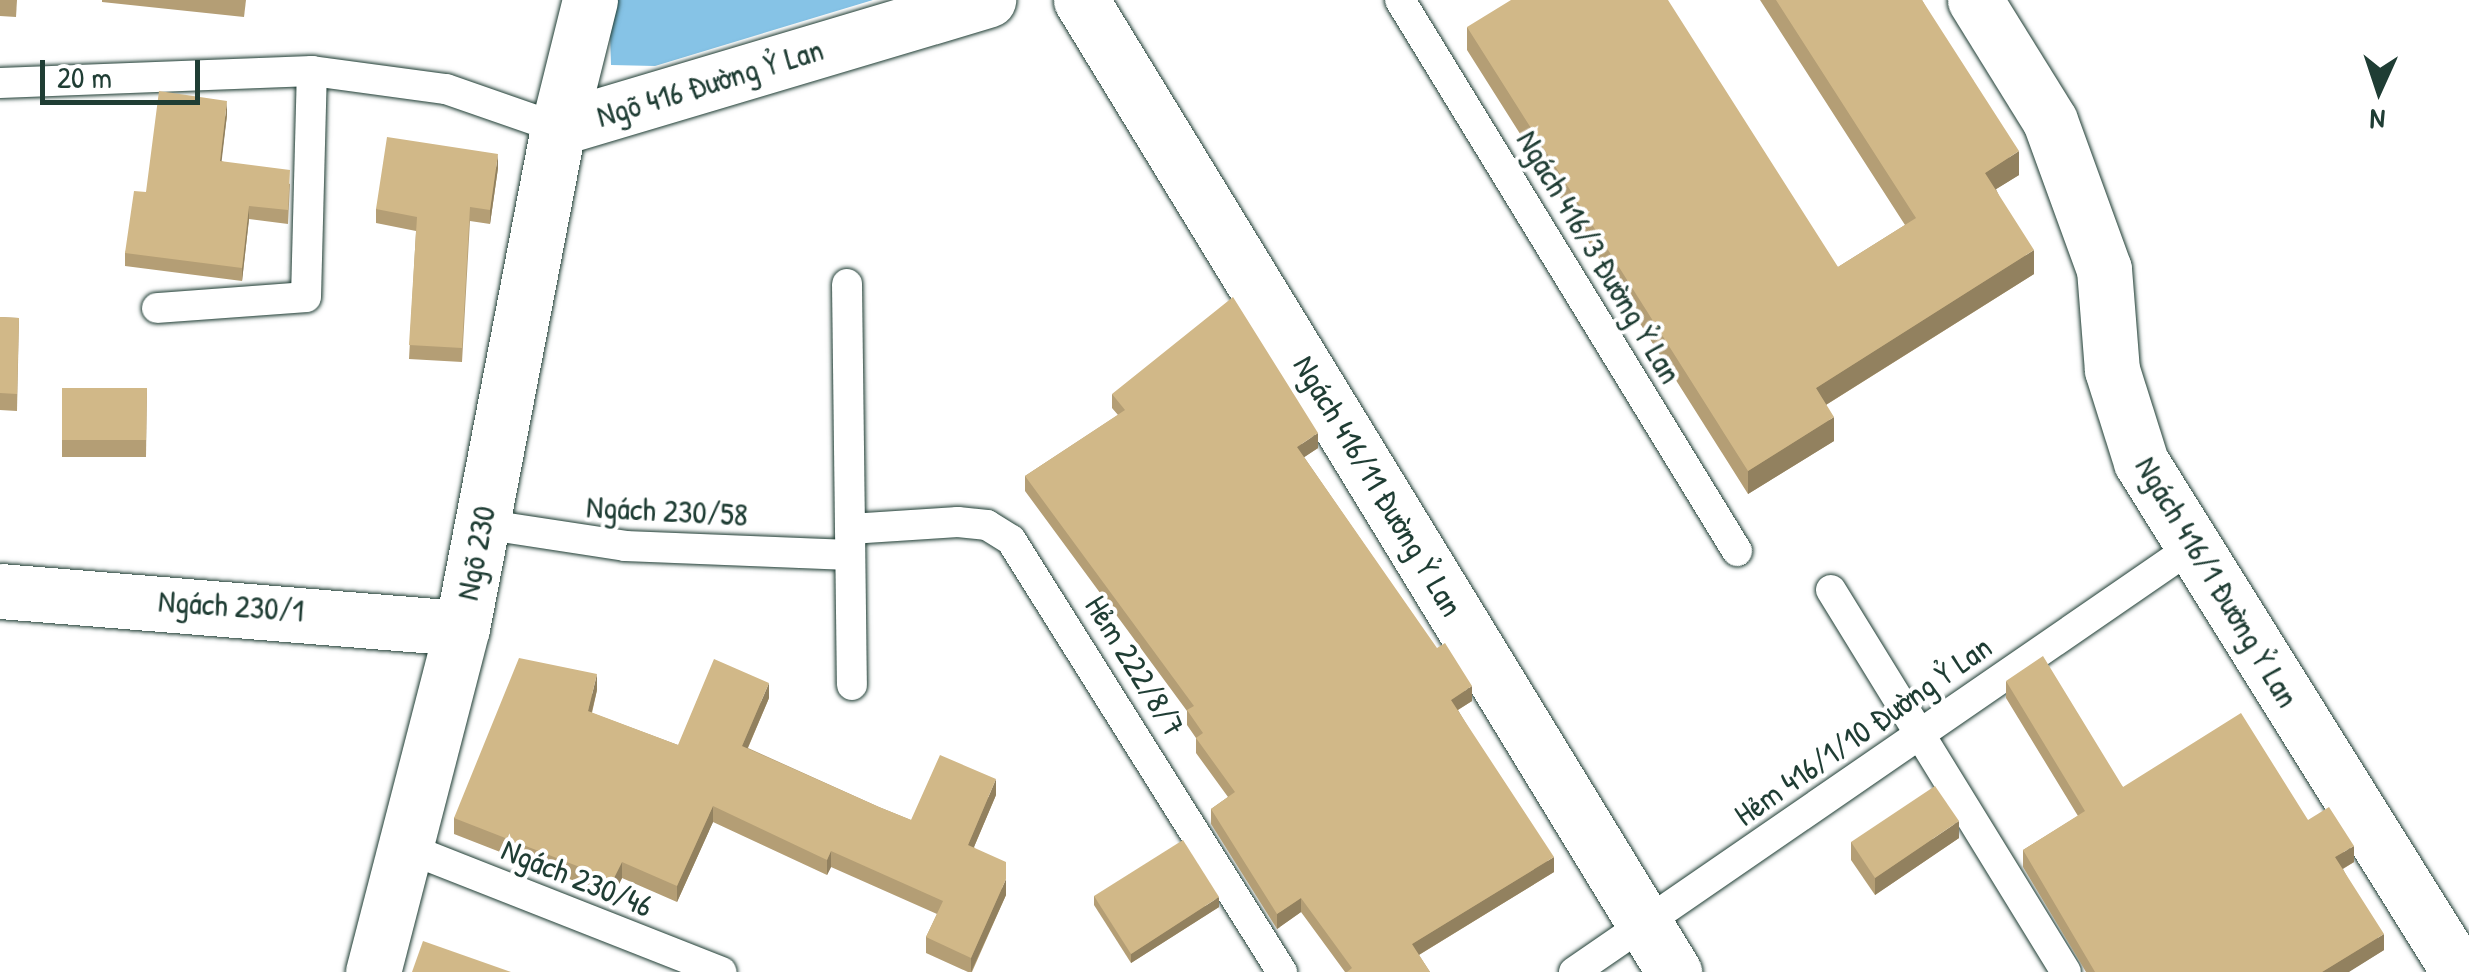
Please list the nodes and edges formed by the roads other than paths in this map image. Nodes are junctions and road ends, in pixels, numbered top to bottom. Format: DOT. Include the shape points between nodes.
graph roads {
  1 [pos="590,0"];
  2 [pos="988,0"];
  3 [pos="1081,0"];
  4 [pos="1400,0"];
  5 [pos="1975,0"];
  6 [pos="312,71"];
  7 [pos="0,83"];
  8 [pos="558,128"];
  9 [pos="847,284"];
  10 [pos="158,308"];
  11 [pos="482,524"];
  12 [pos="850,542"];
  13 [pos="2192,547"];
  14 [pos="1737,551"];
  15 [pos="1831,590"];
  16 [pos="0,591"];
  17 [pos="462,628"];
  18 [pos="852,685"];
  19 [pos="1920,735"];
  20 [pos="407,848"];
  21 [pos="1644,924"];
  22 [pos="374,972"];
  23 [pos="721,972"];
  24 [pos="1282,972"];
  25 [pos="1574,972"];
  26 [pos="1674,972"];
  27 [pos="2066,972"];
  28 [pos="2460,972"];
  1 -- 8 [label="street, Ngõ 416 Đường Ỷ Lan"];
  2 -- 8 [label="street, Ngõ 416 Đường Ỷ Lan"];
  3 -- 21 [label="street, Ngách 416/11 Đường Ỷ Lan"];
  4 -- 14 [label="lane, Ngách 416/3 Đường Ỷ Lan"];
  5 -- 13 [label="street, Ngách 416/1 Đường Ỷ Lan" via="2050,121 2104,269 2112,370 2123,415 2141,462"];
  6 -- 7 [label="lane"];
  6 -- 8 [label="lane" via="446,90"];
  6 -- 10 [label="lane" via="306,297"];
  8 -- 11 [label="street, Ngõ 230"];
  9 -- 12 [label="lane"];
  11 -- 12 [label="lane, Ngách 230/58" via="626,546"];
  11 -- 17 [label="street, Ngõ 230"];
  12 -- 18 [label="lane"];
  12 -- 24 [label="lane, Hẻm 222/8/7" via="958,522 987,525 1012,540"];
  13 -- 19 [label="lane, Hẻm 416/1/10 Đường Ỷ Lan"];
  13 -- 28 [label="street, Ngách 416/1 Đường Ỷ Lan"];
  15 -- 19 [label="lane"];
  16 -- 17 [label="street, Ngách 230/1"];
  17 -- 20 [label="street, Ngõ 230"];
  19 -- 21 [label="lane, Hẻm 416/1/10 Đường Ỷ Lan"];
  19 -- 27 [label="lane"];
  20 -- 22 [label="street, Ngõ 230"];
  20 -- 23 [label="lane, Ngách 230/46"];
  21 -- 25 [label="lane, Hẻm 416/1/10 Đường Ỷ Lan"];
  21 -- 26 [label="street, Ngách 416/11 Đường Ỷ Lan"];
}
